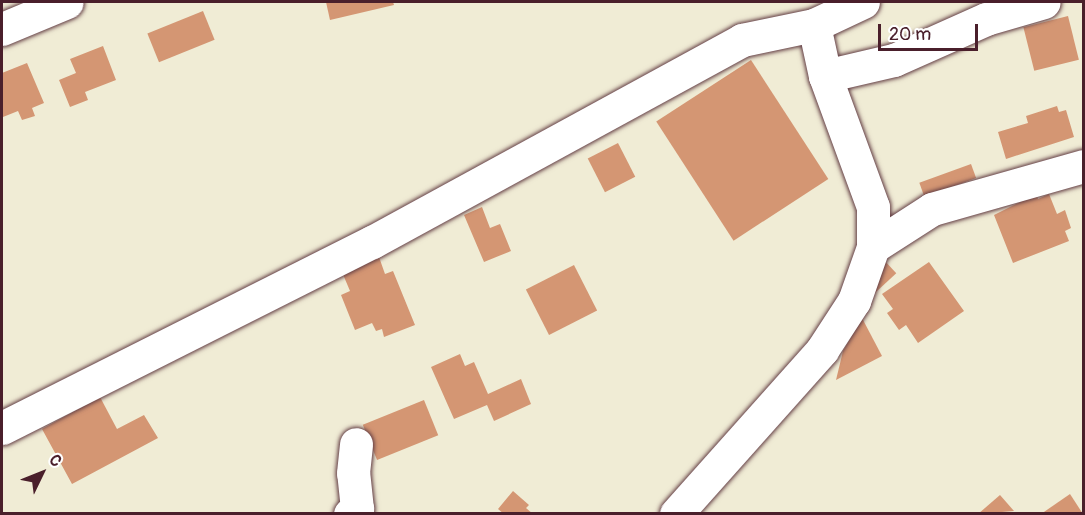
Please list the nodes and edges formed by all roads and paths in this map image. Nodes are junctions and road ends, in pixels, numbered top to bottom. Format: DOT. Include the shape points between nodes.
graph roads {
  1 [pos="67,2"];
  2 [pos="863,2"];
  3 [pos="1044,2"];
  4 [pos="814,25"];
  5 [pos="2,29"];
  6 [pos="825,76"];
  7 [pos="1083,166"];
  8 [pos="873,207"];
  9 [pos="932,209"];
  10 [pos="873,247"];
  11 [pos="2,428"];
  12 [pos="356,444"];
  13 [pos="350,513"];
  14 [pos="676,513"];
  1 -- 5 [label="street"];
  2 -- 4 [label="street"];
  3 -- 6 [label="street" via="986,19 894,60"];
  4 -- 6 [label="street"];
  4 -- 11 [label="street" via="742,40 372,242"];
  6 -- 8 [label="street"];
  7 -- 9 [label="street"];
  8 -- 9 [label="street" via="892,213"];
  8 -- 10 [label="street"];
  9 -- 10 [label="street"];
  10 -- 14 [label="street" via="854,301 822,350 736,441"];
  12 -- 13 [label="street" via="353,473 357,509"];
}
